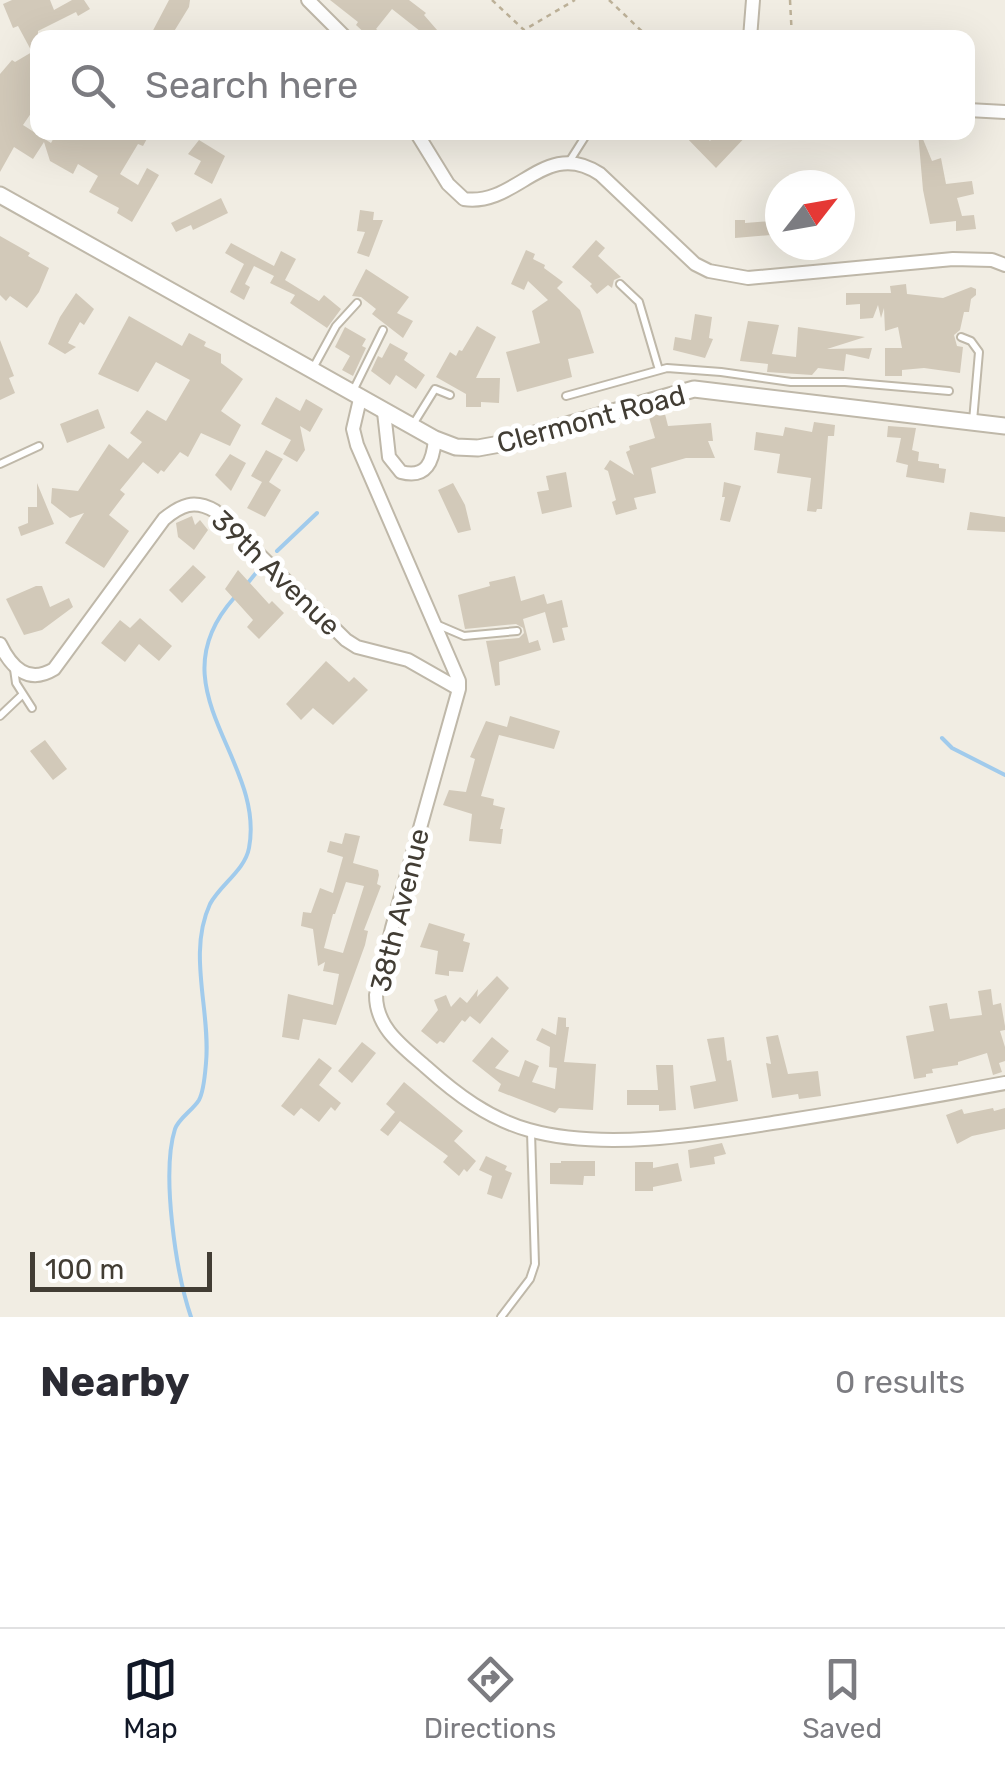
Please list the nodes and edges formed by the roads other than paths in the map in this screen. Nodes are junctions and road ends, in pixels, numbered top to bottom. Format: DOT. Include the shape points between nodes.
graph roads {
  1 [pos="308,0"];
  2 [pos="754,0"];
  3 [pos="338,30"];
  4 [pos="751,30"];
  5 [pos="975,110"];
  6 [pos="1005,112"];
  7 [pos="421,140"];
  8 [pos="583,140"];
  9 [pos="570,162"];
  10 [pos="0,195"];
  11 [pos="1005,265"];
  12 [pos="620,284"];
  13 [pos="357,303"];
  14 [pos="384,330"];
  15 [pos="961,337"];
  16 [pos="659,370"];
  17 [pos="312,371"];
  18 [pos="782,380"];
  19 [pos="949,391"];
  20 [pos="450,395"];
  21 [pos="356,396"];
  22 [pos="566,396"];
  23 [pos="781,398"];
  24 [pos="384,412"];
  25 [pos="973,422"];
  26 [pos="1005,426"];
  27 [pos="412,427"];
  28 [pos="435,439"];
  29 [pos="39,446"];
  30 [pos="0,464"];
  31 [pos="435,624"];
  32 [pos="517,630"];
  33 [pos="0,644"];
  34 [pos="14,668"];
  35 [pos="459,689"];
  36 [pos="22,695"];
  37 [pos="32,708"];
  38 [pos="0,716"];
  39 [pos="1005,1084"];
  40 [pos="531,1131"];
  41 [pos="501,1317"];
  1 -- 3 [label="street"];
  2 -- 4 [label="street"];
  5 -- 6 [label="street"];
  7 -- 9 [label="street" via="464,200 488,198"];
  8 -- 9 [label="lane"];
  9 -- 11 [label="street" via="600,174 694,264 719,274 748,278 953,259"];
  10 -- 17 [label="street, Clermont Road"];
  12 -- 16 [label="lane" via="640,302"];
  13 -- 17 [label="lane"];
  14 -- 21 [label="lane"];
  15 -- 25 [label="lane" via="978,352"];
  16 -- 18 [label="lane"];
  16 -- 22 [label="lane"];
  17 -- 21 [label="street, Clermont Road"];
  18 -- 19 [label="lane"];
  18 -- 23 [label="lane"];
  20 -- 27 [label="lane" via="436,389"];
  21 -- 24 [label="street, Clermont Road"];
  21 -- 31 [label="street" via="357,445"];
  23 -- 25 [label="street, Clermont Road"];
  23 -- 28 [label="street, Clermont Road" via="682,391 486,448"];
  24 -- 27 [label="street, Clermont Road"];
  24 -- 28 [label="street" via="389,457 401,472 424,471"];
  25 -- 26 [label="street, Clermont Road"];
  27 -- 28 [label="street, Clermont Road"];
  29 -- 30 [label="lane"];
  31 -- 32 [label="lane" via="464,636"];
  31 -- 35 [label="street"];
  33 -- 34 [label="street"];
  34 -- 35 [label="street, 39th Avenue" via="34,676 54,668 164,520 193,504 215,511 346,640 408,660"];
  34 -- 36 [label="lane"];
  35 -- 40 [label="street, 38th Avenue" via="376,1008 388,1031 447,1086"];
  36 -- 37 [label="lane"];
  36 -- 38 [label="lane"];
  39 -- 40 [label="street, 38th Avenue" via="702,1135 615,1140"];
  40 -- 41 [label="lane" via="535,1264"];
}
